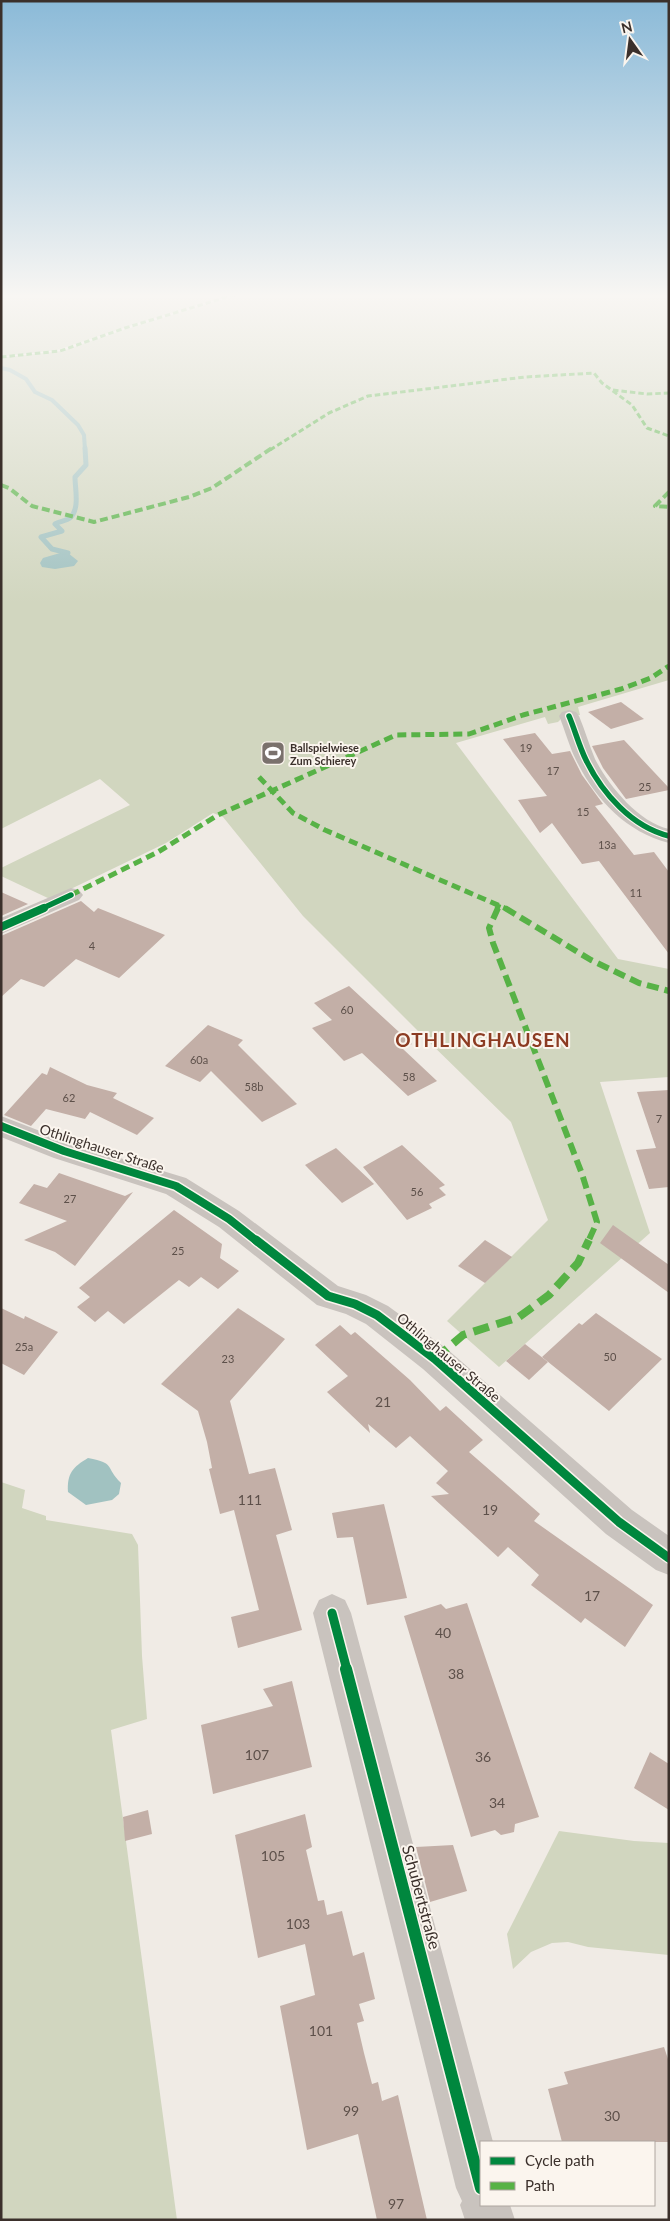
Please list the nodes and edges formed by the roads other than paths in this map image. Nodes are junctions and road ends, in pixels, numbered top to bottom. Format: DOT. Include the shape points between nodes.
graph roads {
  1 [pos="552,729"];
  2 [pos="669,836"];
  3 [pos="71,895"];
  4 [pos="1,927"];
  5 [pos="1,1126"];
  6 [pos="669,1558"];
  7 [pos="332,1613"];
  8 [pos="480,2184"];
  9 [pos="486,2206"];
  10 [pos="490,2220"];
  1 -- 2 [label="street" via="572,722 589,766 609,793 637,822 655,833"];
  3 -- 4 [label="street"];
  5 -- 6 [label="street, Othlinghauser Straße" via="64,1151 176,1186 229,1219 328,1296 378,1315 435,1359 619,1522"];
  7 -- 8 [label="street, Schubertstraße"];
  9 -- 10 [label="street"];
}
